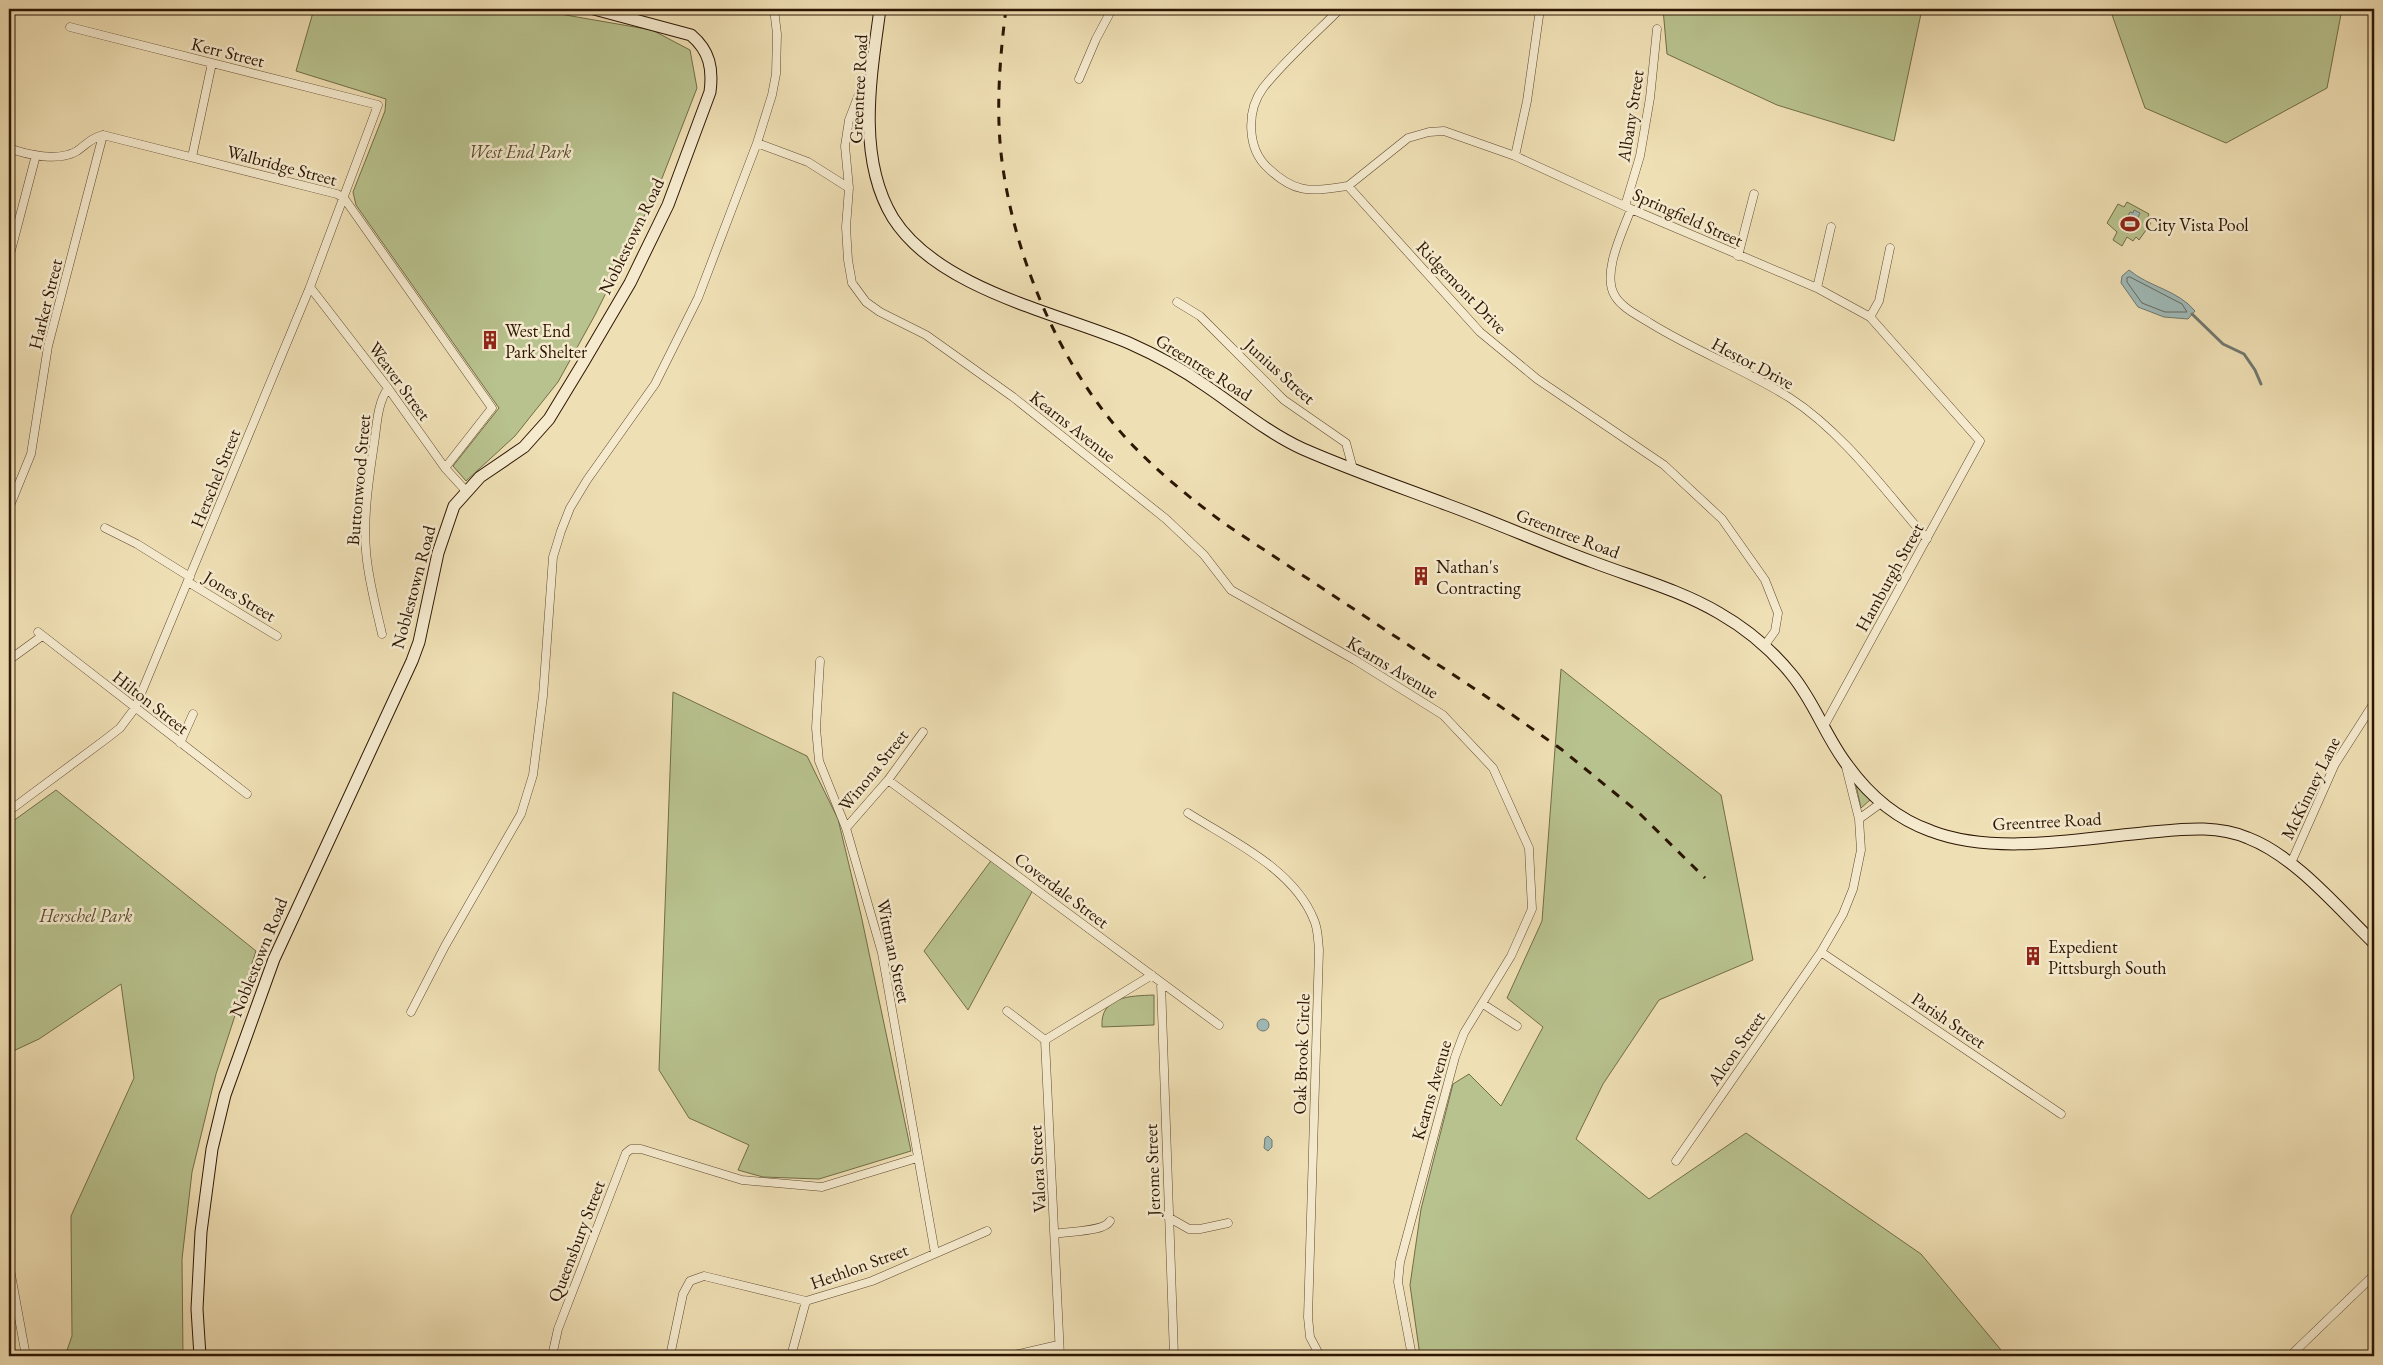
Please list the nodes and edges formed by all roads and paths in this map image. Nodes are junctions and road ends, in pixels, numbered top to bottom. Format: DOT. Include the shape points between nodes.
graph roads {
  1 [pos="594,9"];
  2 [pos="774,9"];
  3 [pos="880,9"];
  4 [pos="1112,9"];
  5 [pos="1340,9"];
  6 [pos="1540,9"];
  7 [pos="70,27"];
  8 [pos="1657,29"];
  9 [pos="212,63"];
  10 [pos="1078,79"];
  11 [pos="872,86"];
  12 [pos="378,105"];
  13 [pos="103,135"];
  14 [pos="757,143"];
  15 [pos="9,148"];
  16 [pos="36,155"];
  17 [pos="1515,156"];
  18 [pos="192,157"];
  19 [pos="1348,186"];
  20 [pos="850,188"];
  21 [pos="1754,194"];
  22 [pos="344,198"];
  23 [pos="1628,208"];
  24 [pos="1831,227"];
  25 [pos="1890,248"];
  26 [pos="1738,256"];
  27 [pos="9,258"];
  28 [pos="310,288"];
  29 [pos="1817,288"];
  30 [pos="1177,302"];
  31 [pos="1870,317"];
  32 [pos="388,388"];
  33 [pos="1980,441"];
  34 [pos="444,468"];
  35 [pos="1353,468"];
  36 [pos="466,491"];
  37 [pos="9,508"];
  38 [pos="105,528"];
  39 [pos="1927,539"];
  40 [pos="189,580"];
  41 [pos="382,634"];
  42 [pos="277,636"];
  43 [pos="1765,645"];
  44 [pos="9,660"];
  45 [pos="820,661"];
  46 [pos="2374,703"];
  47 [pos="135,708"];
  48 [pos="193,714"];
  49 [pos="1824,726"];
  50 [pos="923,732"];
  51 [pos="180,743"];
  52 [pos="1846,765"];
  53 [pos="888,780"];
  54 [pos="247,794"];
  55 [pos="1881,803"];
  56 [pos="9,812"];
  57 [pos="1188,813"];
  58 [pos="1859,819"];
  59 [pos="846,828"];
  60 [pos="2291,863"];
  61 [pos="2374,943"];
  62 [pos="1821,952"];
  63 [pos="1152,976"];
  64 [pos="1161,984"];
  65 [pos="1483,1004"];
  66 [pos="1007,1011"];
  67 [pos="411,1012"];
  68 [pos="1219,1025"];
  69 [pos="1517,1026"];
  70 [pos="1045,1040"];
  71 [pos="2061,1114"];
  72 [pos="918,1158"];
  73 [pos="1676,1161"];
  74 [pos="1168,1216"];
  75 [pos="1110,1221"];
  76 [pos="1228,1223"];
  77 [pos="987,1231"];
  78 [pos="1055,1234"];
  79 [pos="935,1252"];
  80 [pos="9,1264"];
  81 [pos="2374,1275"];
  82 [pos="806,1301"];
  83 [pos="1058,1345"];
  84 [pos="1018,1355"];
  85 [pos="26,1356"];
  86 [pos="200,1356"];
  87 [pos="552,1356"];
  88 [pos="670,1356"];
  89 [pos="791,1356"];
  90 [pos="1010,1356"];
  91 [pos="1060,1356"];
  92 [pos="1174,1356"];
  93 [pos="1320,1356"];
  94 [pos="1412,1356"];
  95 [pos="2290,1356"];
  1 -- 36 [label="main road, Noblestown Road" via="691,35 709,58 710,92 668,205 630,283 583,364 549,419 524,448 480,477"];
  2 -- 14 [label="street" via="776,74"];
  3 -- 11 [label="main road, Greentree Road"];
  4 -- 10 [label="street"];
  5 -- 19 [label="street" via="1262,89 1250,127 1261,162 1284,182 1298,190"];
  6 -- 17 [label="street" via="1527,101"];
  7 -- 9 [label="street, Kerr Street"];
  8 -- 23 [label="street, Albany Street" via="1650,98"];
  9 -- 12 [label="street, Kerr Street"];
  9 -- 18 [label="street"];
  11 -- 20 [label="street, Kearns Avenue" via="863,88 849,120 845,146"];
  11 -- 35 [label="main road, Greentree Road" via="870,128 873,165 880,192 902,230 924,252 959,277 1161,358 1299,447"];
  12 -- 22 [label="street, Herschel Street"];
  13 -- 16 [label="street" via="64,156"];
  13 -- 18 [label="street, Walbridge Street"];
  13 -- 37 [label="street, Harker Street" via="48,346 31,454"];
  14 -- 20 [label="street" via="808,162"];
  14 -- 67 [label="street" via="698,298 659,375 570,508 554,557 534,775 521,814"];
  15 -- 16 [label="street"];
  16 -- 27 [label="street"];
  17 -- 19 [label="street, Springfield Street" via="1444,131 1429,132 1412,136 1400,144"];
  17 -- 23 [label="street, Springfield Street"];
  18 -- 22 [label="street, Walbridge Street"];
  19 -- 43 [label="street, Ridgemont Drive" via="1480,332 1537,379 1664,465 1722,519 1765,580 1778,613 1775,631"];
  20 -- 65 [label="street, Kearns Avenue" via="846,227 848,260 852,283 866,302 926,334 1013,397 1166,519 1204,555 1231,590 1355,660 1443,715 1492,768 1529,848 1532,909 1511,956"];
  21 -- 26 [label="street"];
  22 -- 28 [label="street, Herschel Street"];
  22 -- 34 [label="street, Walbridge Street" via="492,408"];
  23 -- 26 [label="street, Springfield Street"];
  23 -- 39 [label="street, Hestor Drive" via="1610,268 1610,283 1615,296 1631,311 1683,344 1790,398 1809,412 1832,431"];
  24 -- 29 [label="street"];
  25 -- 31 [label="street" via="1879,301"];
  26 -- 29 [label="street, Springfield Street"];
  28 -- 32 [label="street, Weaver Street"];
  28 -- 40 [label="street, Herschel Street"];
  29 -- 31 [label="street, Springfield Street"];
  30 -- 35 [label="street, Junius Street" via="1200,316 1284,400 1346,443"];
  31 -- 33 [label="street, Springfield Street"];
  32 -- 34 [label="street, Weaver Street"];
  32 -- 41 [label="street, Buttonwood Street" via="379,408 365,534"];
  33 -- 39 [label="street, Hamburgh Street"];
  34 -- 36 [label="street, Weaver Street"];
  35 -- 43 [label="main road, Greentree Road" via="1697,600"];
  36 -- 86 [label="main road, Noblestown Road" via="454,506 438,553 412,661 274,958 224,1095 212,1148 202,1223 196,1310"];
  38 -- 40 [label="street, Jones Street" via="136,544"];
  39 -- 49 [label="street, Hamburgh Street"];
  40 -- 42 [label="street, Jones Street"];
  40 -- 47 [label="street, Herschel Street"];
  43 -- 49 [label="main road, Greentree Road" via="1795,678"];
  44 -- 47 [label="street, Hilton Street" via="40,634"];
  45 -- 59 [label="street, Wittman Street" via="816,728 819,761"];
  46 -- 60 [label="street, McKinney Lane" via="2334,764"];
  47 -- 51 [label="street, Hilton Street"];
  47 -- 56 [label="street, Herschel Street" via="120,728"];
  48 -- 51 [label="street"];
  49 -- 52 [label="main road, Greentree Road"];
  50 -- 53 [label="street, Winona Street"];
  51 -- 54 [label="street, Hilton Street"];
  52 -- 55 [label="main road, Greentree Road"];
  52 -- 58 [label="street, Alcon Street"];
  53 -- 59 [label="street, Winona Street"];
  53 -- 63 [label="street, Coverdale Street"];
  55 -- 58 [label="street"];
  55 -- 60 [label="main road, Greentree Road" via="1931,832 1972,842 2011,844 2188,829 2223,830 2248,837"];
  57 -- 93 [label="street, Oak Brook Circle" via="1276,870 1298,891 1315,921 1319,950 1308,1317 1310,1337"];
  58 -- 62 [label="street, Alcon Street" via="1861,850 1853,889"];
  59 -- 72 [label="street, Wittman Street" via="882,953"];
  60 -- 61 [label="main road, Greentree Road"];
  62 -- 71 [label="street, Parish Street"];
  62 -- 73 [label="street, Alcon Street"];
  63 -- 64 [label="street, Coverdale Street"];
  63 -- 70 [label="street"];
  64 -- 68 [label="street, Coverdale Street"];
  64 -- 74 [label="street, Jerome Street"];
  65 -- 69 [label="street"];
  65 -- 94 [label="street, Kearns Avenue" via="1464,1033 1455,1057 1400,1262 1398,1282"];
  66 -- 70 [label="street"];
  70 -- 78 [label="street, Valora Street"];
  72 -- 79 [label="street, Wittman Street"];
  72 -- 87 [label="street, Queensbury Street" via="822,1187 742,1180 631,1149 626,1153 558,1329"];
  74 -- 76 [label="street" via="1189,1229"];
  74 -- 92 [label="street, Jerome Street"];
  75 -- 78 [label="street" via="1104,1228"];
  77 -- 79 [label="street, Hethlon Street"];
  78 -- 83 [label="street, Valora Street"];
  79 -- 82 [label="street, Hethlon Street" via="872,1280"];
  80 -- 85 [label="street"];
  81 -- 95 [label="street"];
  82 -- 88 [label="street, Hethlon Street" via="704,1276 690,1281 683,1294"];
  82 -- 89 [label="street"];
  83 -- 84 [label="street"];
  83 -- 91 [label="street, Valora Street"];
  84 -- 90 [label="street"];
}
